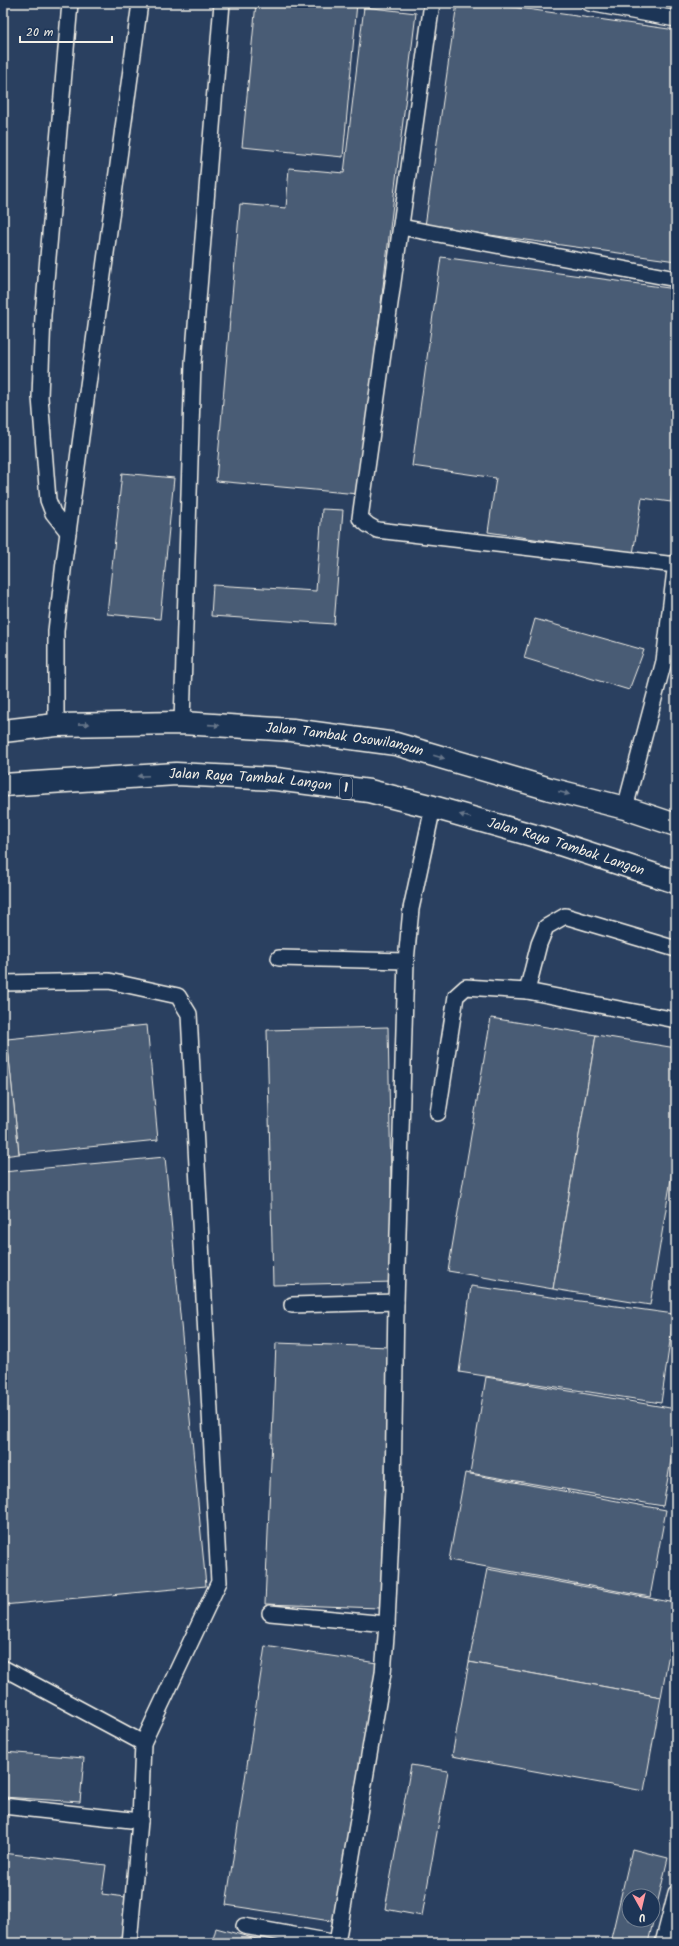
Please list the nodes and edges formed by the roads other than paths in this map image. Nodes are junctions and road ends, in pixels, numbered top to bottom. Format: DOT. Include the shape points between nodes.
graph roads {
  1 [pos="70,3"];
  2 [pos="140,3"];
  3 [pos="222,3"];
  4 [pos="432,3"];
  5 [pos="589,3"];
  6 [pos="676,19"];
  7 [pos="401,227"];
  8 [pos="676,279"];
  9 [pos="68,532"];
  10 [pos="676,562"];
  11 [pos="676,565"];
  12 [pos="182,723"];
  13 [pos="56,725"];
  14 [pos="3,731"];
  15 [pos="3,786"];
  16 [pos="433,807"];
  17 [pos="624,808"];
  18 [pos="676,825"];
  19 [pos="676,882"];
  20 [pos="676,949"];
  21 [pos="279,958"];
  22 [pos="406,961"];
  23 [pos="3,983"];
  24 [pos="527,991"];
  25 [pos="676,1020"];
  26 [pos="438,1113"];
  27 [pos="396,1302"];
  28 [pos="292,1305"];
  29 [pos="270,1613"];
  30 [pos="387,1624"];
  31 [pos="3,1668"];
  32 [pos="142,1743"];
  33 [pos="3,1806"];
  34 [pos="140,1821"];
  35 [pos="676,1893"];
  36 [pos="244,1926"];
  37 [pos="129,1943"];
  38 [pos="337,1943"];
  39 [pos="663,1943"];
  1 -- 9 [label="lane" via="43,315 40,397 48,500 53,513"];
  2 -- 9 [label="lane"];
  3 -- 12 [label="lane" via="193,363"];
  4 -- 7 [label="lane"];
  5 -- 6 [label="lane"];
  7 -- 8 [label="lane"];
  7 -- 11 [label="lane" via="360,518 378,530"];
  9 -- 13 [label="lane" via="56,631"];
  10 -- 11 [label="lane"];
  11 -- 17 [label="lane" via="664,662"];
  13 -- 12 [label="highway, Jalan Tambak Osowilangun, one-way"];
  12 -- 17 [label="highway, Jalan Tambak Osowilangun, one-way" via="292,730 396,744"];
  13 -- 14 [label="highway, Jalan Tambak Osowilangun"];
  16 -- 15 [label="highway, Jalan Raya Tambak Langon / 1, one-way" via="369,791 276,779 176,774"];
  19 -- 16 [label="highway, Jalan Raya Tambak Langon / 1, one-way" via="539,837"];
  16 -- 22 [label="lane" via="411,909"];
  17 -- 18 [label="highway, Jalan Tambak Osowilangun"];
  20 -- 24 [label="lane" via="565,916 546,927"];
  21 -- 22 [label="lane"];
  22 -- 27 [label="lane"];
  23 -- 32 [label="lane" via="109,981 178,996 189,1014 219,1582"];
  24 -- 25 [label="lane"];
  24 -- 26 [label="lane" via="466,987 456,996"];
  27 -- 28 [label="lane"];
  27 -- 30 [label="lane" via="393,1489"];
  29 -- 30 [label="lane"];
  30 -- 38 [label="lane" via="383,1673"];
  31 -- 32 [label="lane"];
  32 -- 34 [label="lane"];
  33 -- 34 [label="lane"];
  34 -- 37 [label="lane"];
  35 -- 39 [label="lane"];
  36 -- 38 [label="lane"];
}
